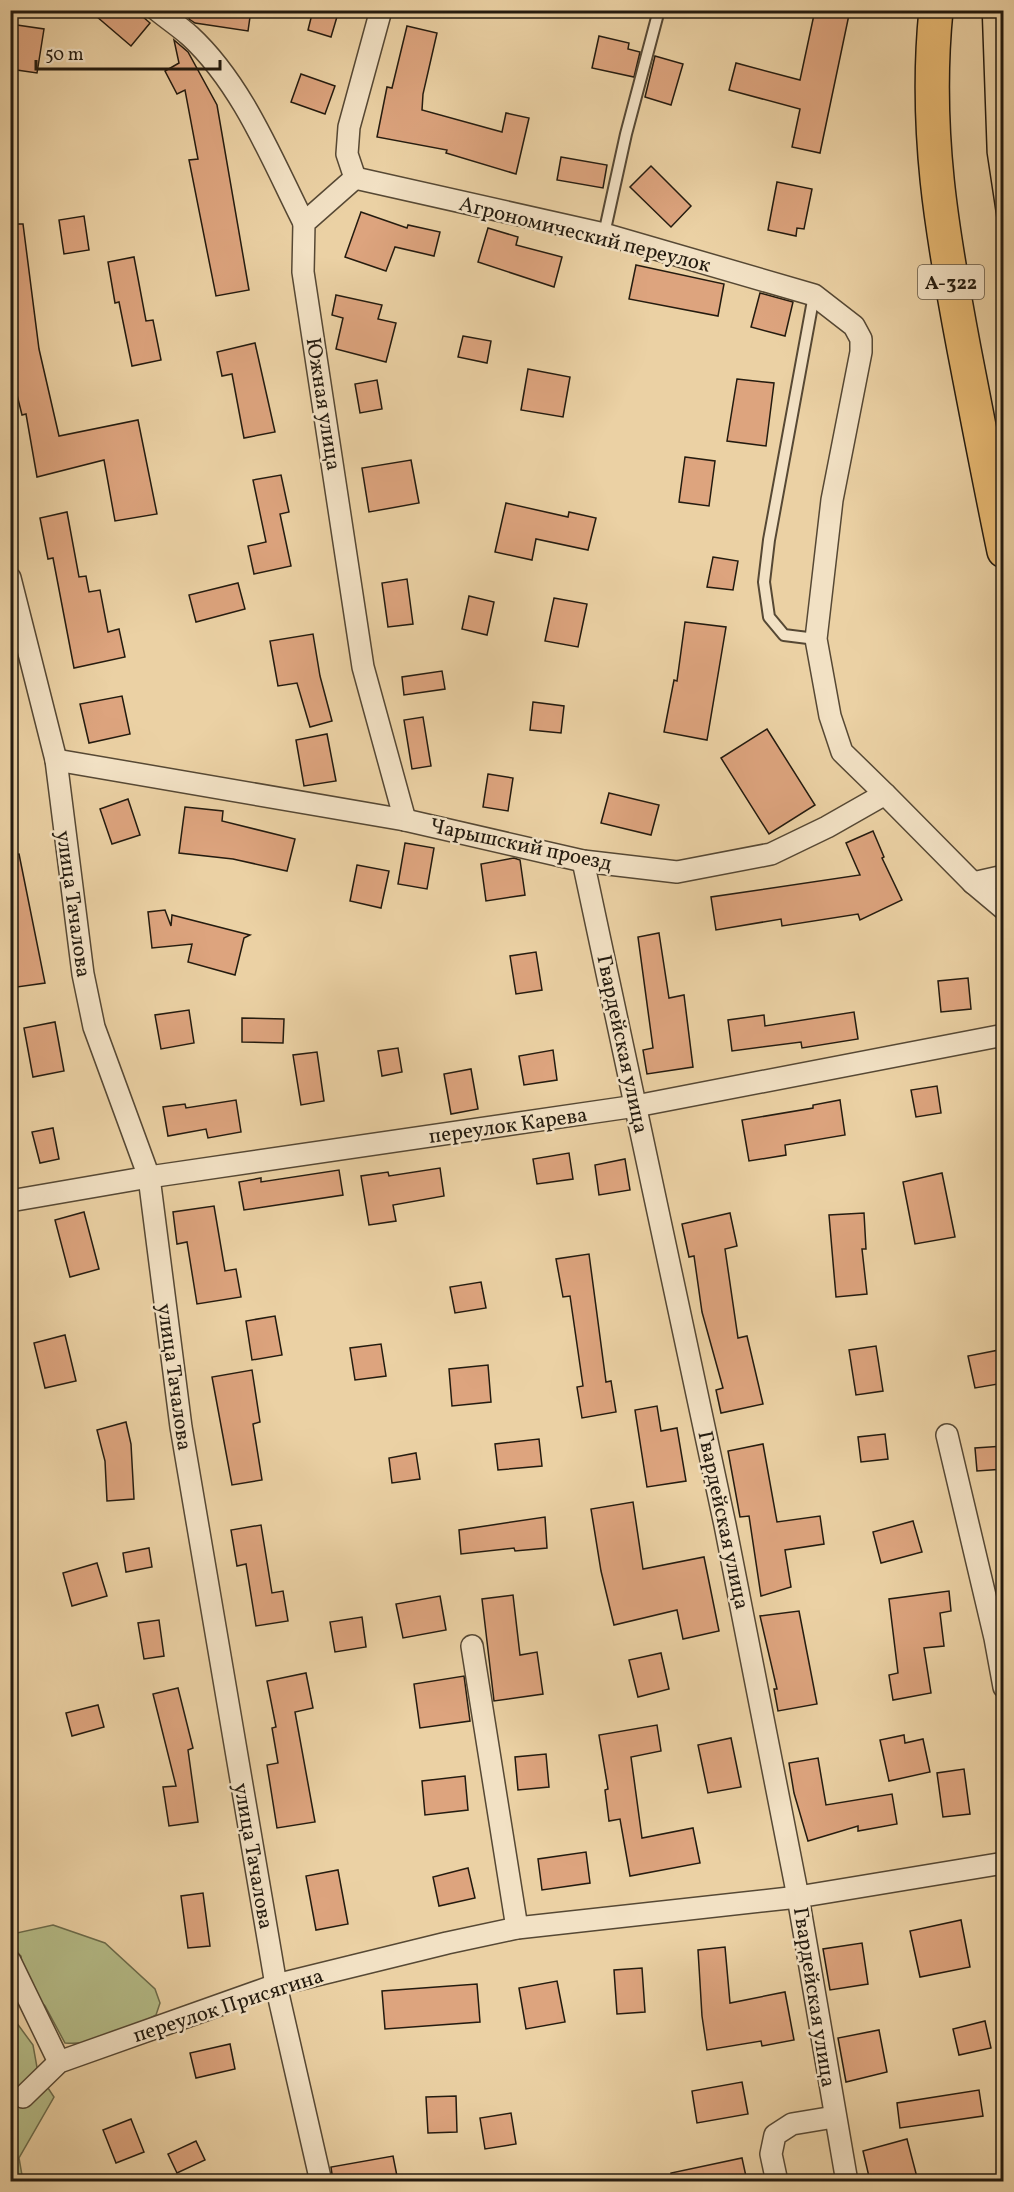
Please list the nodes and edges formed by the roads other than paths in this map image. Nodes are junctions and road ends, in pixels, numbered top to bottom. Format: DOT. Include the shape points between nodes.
graph roads {
  1 [pos="158,10"];
  2 [pos="381,10"];
  3 [pos="659,10"];
  4 [pos="936,10"];
  5 [pos="355,178"];
  6 [pos="304,223"];
  7 [pos="604,234"];
  8 [pos="814,295"];
  9 [pos="1004,551"];
  10 [pos="11,584"];
  11 [pos="816,639"];
  12 [pos="56,760"];
  13 [pos="885,794"];
  14 [pos="405,820"];
  15 [pos="583,861"];
  16 [pos="1004,876"];
  17 [pos="973,883"];
  18 [pos="1004,909"];
  19 [pos="1004,1035"];
  20 [pos="636,1106"];
  21 [pos="149,1177"];
  22 [pos="10,1201"];
  23 [pos="947,1435"];
  24 [pos="472,1646"];
  25 [pos="1004,1687"];
  26 [pos="1004,1863"];
  27 [pos="798,1897"];
  28 [pos="517,1928"];
  29 [pos="10,1961"];
  30 [pos="276,1985"];
  31 [pos="60,2062"];
  32 [pos="23,2097"];
  33 [pos="834,2117"];
  34 [pos="321,2181"];
  35 [pos="777,2181"];
  36 [pos="847,2181"];
  1 -- 6 [label="street" via="191,36 219,70 248,114"];
  2 -- 5 [label="street" via="349,127 347,154"];
  3 -- 7 [label="lane"];
  4 -- 9 [label="highway, А-322" via="930,100 934,170 945,253"];
  5 -- 6 [label="street"];
  5 -- 7 [label="street, Агрономический переулок"];
  6 -- 14 [label="street, Южная улица" via="303,272 363,667"];
  7 -- 8 [label="street, Агрономический переулок"];
  8 -- 11 [label="street" via="854,326 861,339 832,500"];
  8 -- 11 [label="lane" via="764,582 769,617 784,635"];
  10 -- 12 [label="street, улица Тачалова"];
  11 -- 13 [label="street" via="830,716 842,752"];
  12 -- 14 [label="street, Чарышский проезд"];
  12 -- 21 [label="street, улица Тачалова" via="83,974 94,1027"];
  13 -- 15 [label="street, Чарышский проезд" via="771,854 676,872"];
  13 -- 17 [label="street"];
  14 -- 15 [label="street, Чарышский проезд"];
  15 -- 20 [label="street, Гвардейская улица"];
  16 -- 17 [label="street"];
  17 -- 18 [label="street"];
  19 -- 20 [label="street, переулок Карева"];
  20 -- 21 [label="street, переулок Карева"];
  20 -- 27 [label="street, Гвардейская улица" via="728,1537"];
  21 -- 22 [label="street, переулок Карева"];
  21 -- 30 [label="street, улица Тачалова" via="181,1427"];
  23 -- 25 [label="street"];
  24 -- 28 [label="street"];
  26 -- 27 [label="street, переулок Присягина"];
  27 -- 28 [label="street, переулок Присягина"];
  27 -- 33 [label="street, Гвардейская улица"];
  28 -- 30 [label="street, переулок Присягина"];
  29 -- 31 [label="street"];
  30 -- 31 [label="street, переулок Присягина"];
  30 -- 34 [label="street, улица Тачалова"];
  31 -- 32 [label="street, переулок Присягина"];
  33 -- 35 [label="street" via="792,2124 775,2135 771,2154"];
  33 -- 36 [label="street, Гвардейская улица"];
}
